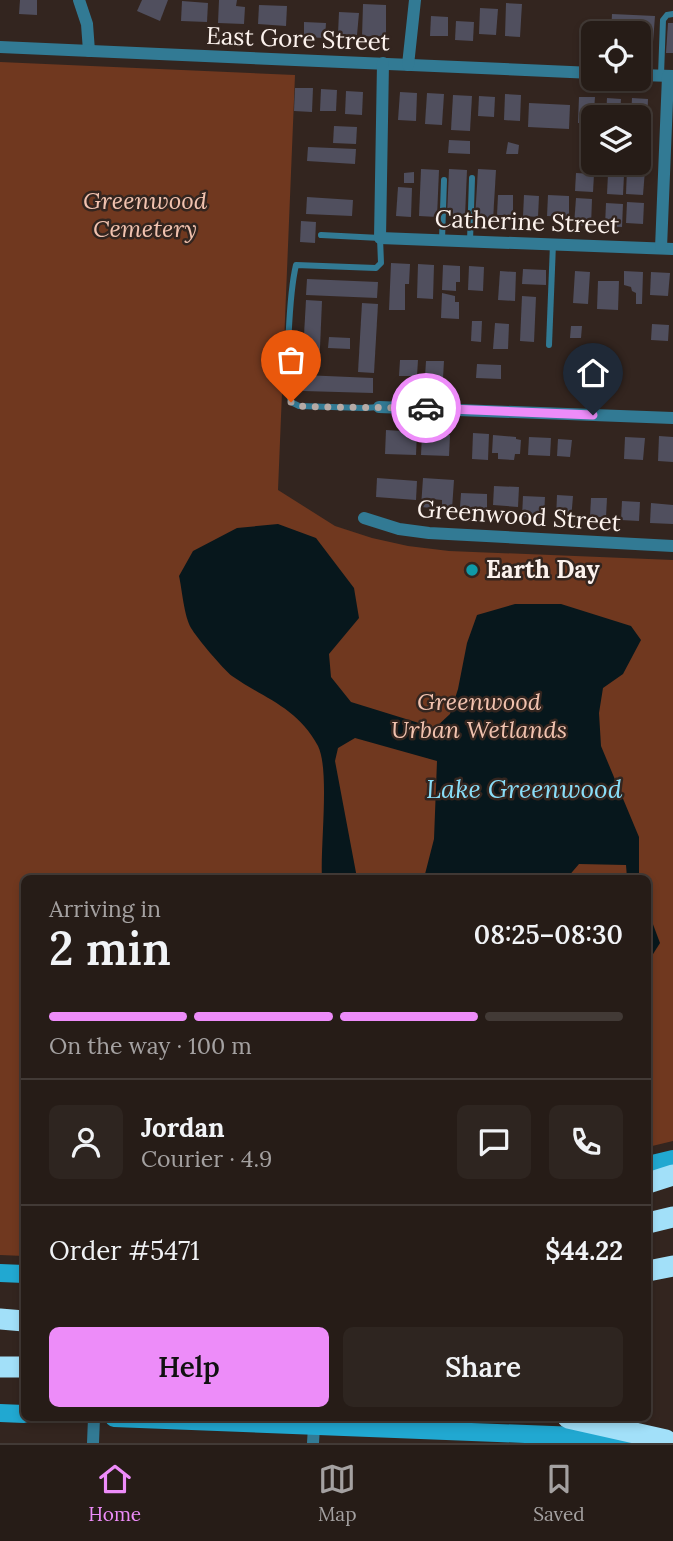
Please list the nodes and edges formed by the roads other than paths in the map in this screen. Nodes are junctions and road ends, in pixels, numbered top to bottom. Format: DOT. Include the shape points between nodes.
graph roads {
  1 [pos="79,0"];
  2 [pos="415,0"];
  3 [pos="673,14"];
  4 [pos="0,47"];
  5 [pos="89,51"];
  6 [pos="383,63"];
  7 [pos="408,65"];
  8 [pos="581,72"];
  9 [pos="667,76"];
  10 [pos="472,178"];
  11 [pos="444,180"];
  12 [pos="321,235"];
  13 [pos="380,238"];
  14 [pos="442,240"];
  15 [pos="470,241"];
  16 [pos="553,244"];
  17 [pos="667,249"];
  18 [pos="549,345"];
  19 [pos="379,407"];
  20 [pos="673,418"];
  21 [pos="364,518"];
  22 [pos="673,546"];
  23 [pos="673,1159"];
  24 [pos="651,1164"];
  25 [pos="673,1175"];
  26 [pos="651,1181"];
  27 [pos="673,1217"];
  28 [pos="651,1222"];
  29 [pos="673,1266"];
  30 [pos="651,1270"];
  31 [pos="0,1273"];
  32 [pos="21,1274"];
  33 [pos="0,1321"];
  34 [pos="21,1322"];
  35 [pos="0,1367"];
  36 [pos="21,1367"];
  37 [pos="0,1413"];
  38 [pos="21,1414"];
  39 [pos="94,1421"];
  40 [pos="152,1421"];
  41 [pos="581,1421"];
  42 [pos="314,1434"];
  43 [pos="595,1440"];
  44 [pos="669,1441"];
  45 [pos="93,1443"];
  1 -- 5 [label="street"];
  2 -- 7 [label="street"];
  3 -- 9 [label="lane" via="663,20"];
  4 -- 5 [label="street, East Gore Street"];
  5 -- 6 [label="street, East Gore Street"];
  6 -- 7 [label="street, East Gore Street"];
  6 -- 13 [label="street"];
  7 -- 8 [label="street, East Gore Street"];
  9 -- 17 [label="street"];
  10 -- 15 [label="lane"];
  11 -- 14 [label="lane"];
  12 -- 13 [label="lane"];
  13 -- 14 [label="street, Catherine Street"];
  13 -- 19 [label="lane" via="381,263 376,268 296,265 288,392 291,402 299,406"];
  14 -- 15 [label="street, Catherine Street"];
  15 -- 16 [label="street, Catherine Street"];
  16 -- 17 [label="street, Catherine Street"];
  16 -- 18 [label="lane"];
  19 -- 20 [label="street"];
  21 -- 22 [label="street, Greenwood Street" via="429,533"];
  23 -- 24 [label="main road"];
  25 -- 26 [label="highway"];
  27 -- 28 [label="highway"];
  29 -- 30 [label="highway"];
  31 -- 32 [label="main road"];
  33 -- 34 [label="highway"];
  35 -- 36 [label="highway"];
  37 -- 38 [label="main road"];
  39 -- 45 [label="street"];
  40 -- 42 [label="main road"];
  41 -- 44 [label="highway"];
  42 -- 43 [label="main road"];
  43 -- 44 [label="main road"];
}
